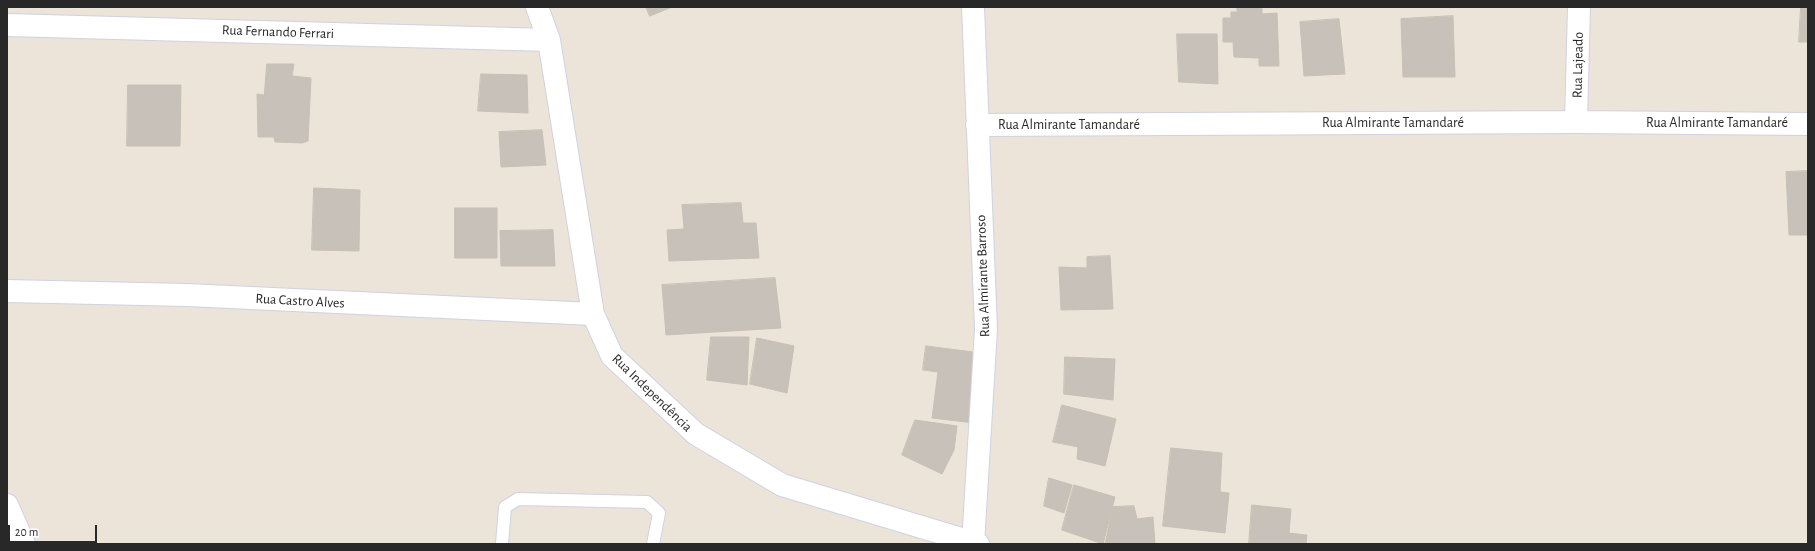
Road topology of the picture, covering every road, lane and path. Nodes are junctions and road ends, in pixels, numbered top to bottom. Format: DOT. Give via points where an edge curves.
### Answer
graph roads {
  1 [pos="537,7"];
  2 [pos="973,7"];
  3 [pos="1580,7"];
  4 [pos="7,25"];
  5 [pos="549,40"];
  6 [pos="1576,122"];
  7 [pos="1808,124"];
  8 [pos="977,125"];
  9 [pos="7,291"];
  10 [pos="593,314"];
  11 [pos="7,505"];
  12 [pos="24,544"];
  13 [pos="502,544"];
  14 [pos="652,544"];
  15 [pos="975,544"];
  1 -- 5 [label="street, Rua Independência"];
  2 -- 8 [label="street, Rua Almirante Barroso"];
  3 -- 6 [label="street, Rua Lajeado"];
  4 -- 5 [label="street, Rua Fernando Ferrari"];
  5 -- 10 [label="street, Rua Independência"];
  6 -- 7 [label="street, Rua Almirante Tamandaré"];
  6 -- 8 [label="street, Rua Almirante Tamandaré"];
  8 -- 15 [label="street, Rua Almirante Barroso" via="986,329"];
  9 -- 10 [label="street, Rua Castro Alves" via="195,296"];
  10 -- 15 [label="street, Rua Independência" via="612,356 696,434 782,485"];
  11 -- 12 [label="street"];
  13 -- 14 [label="lane" via="505,507 518,499 647,502 659,514"];
}
